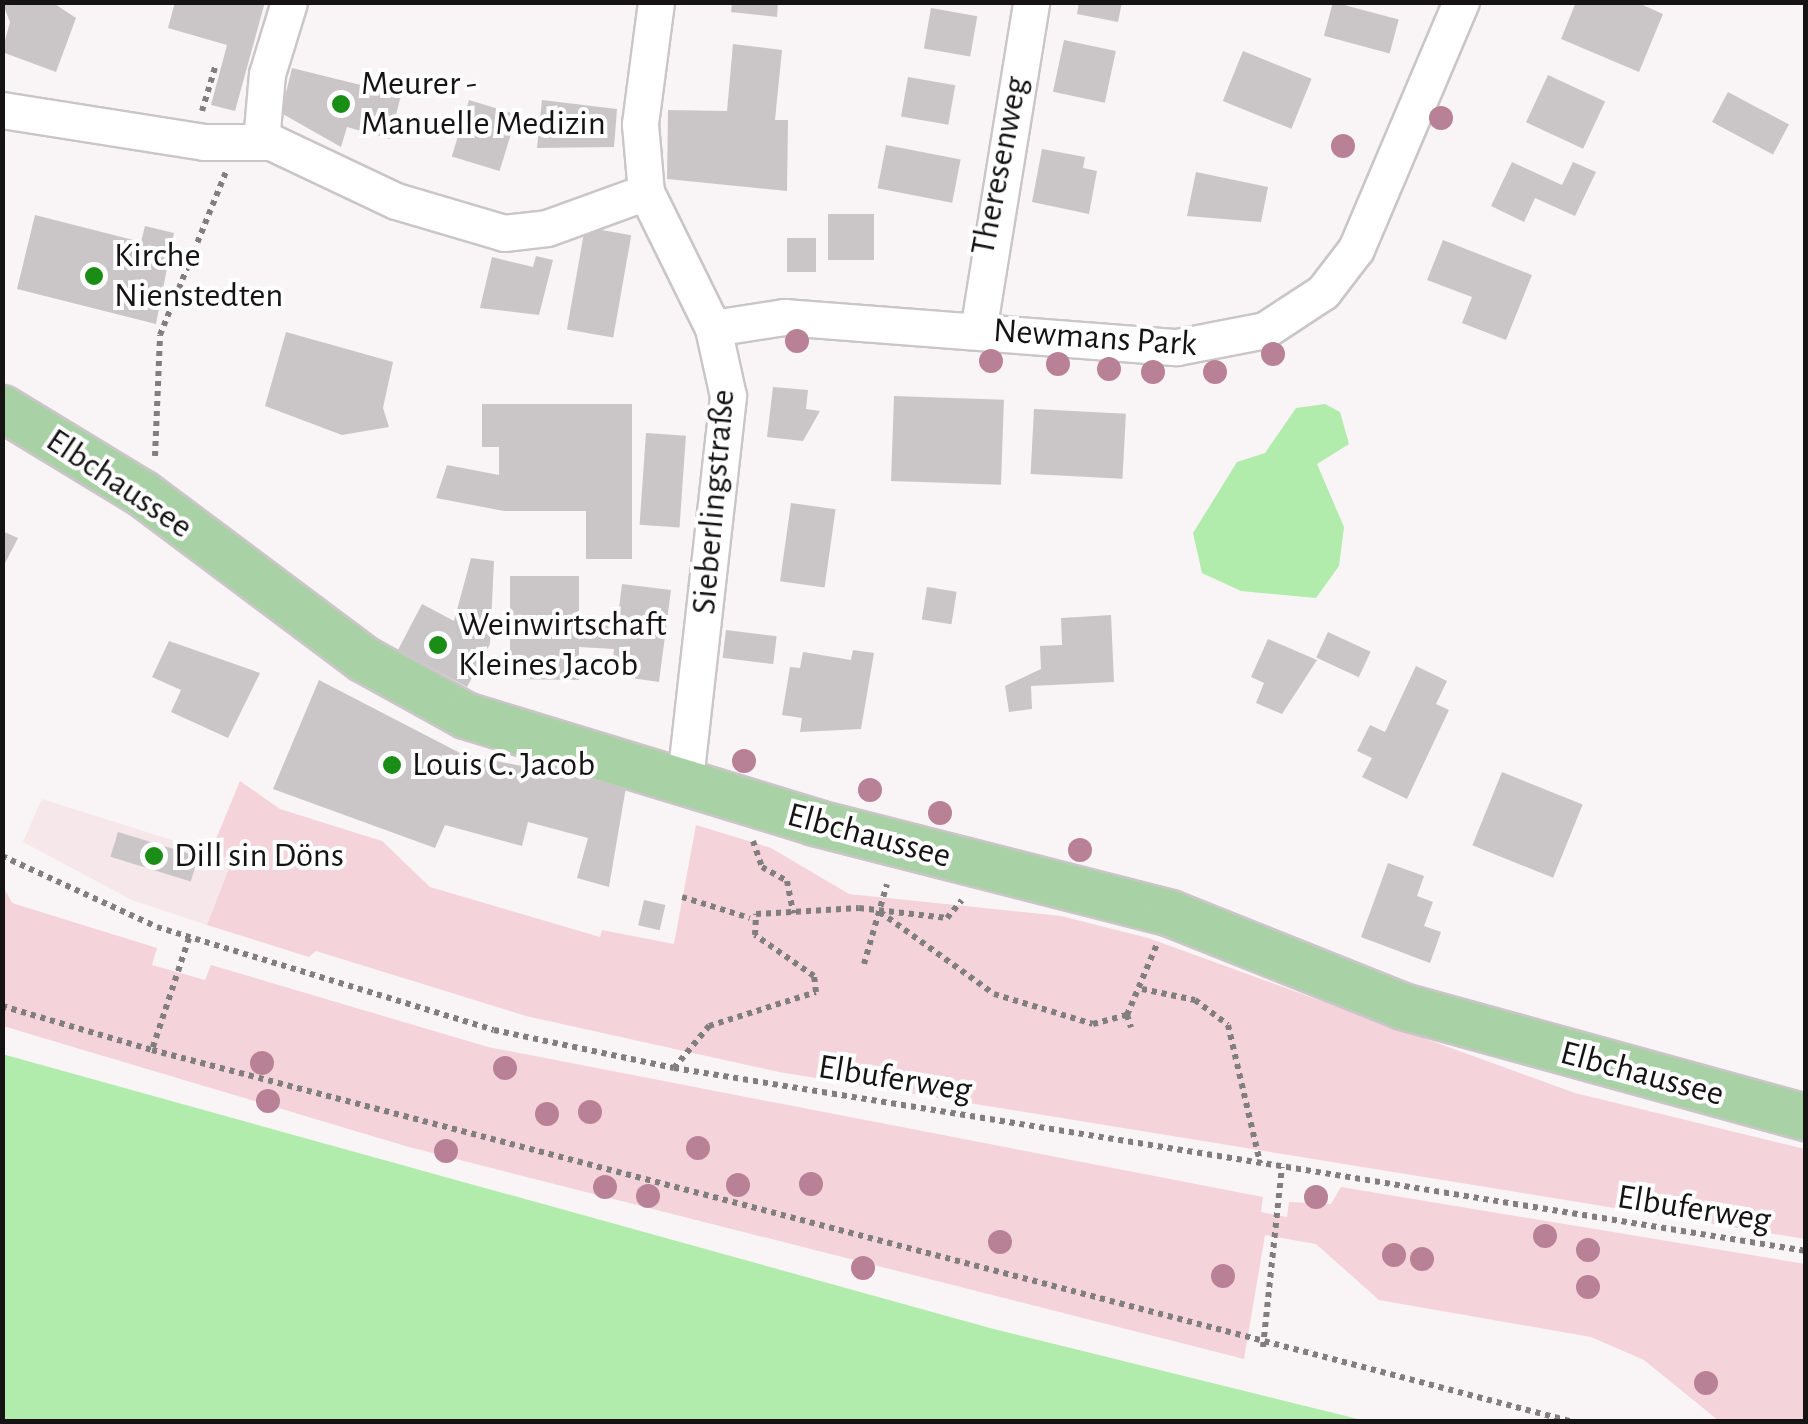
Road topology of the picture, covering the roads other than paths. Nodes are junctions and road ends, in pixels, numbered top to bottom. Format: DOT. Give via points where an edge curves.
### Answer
graph roads {
  1 [pos="289,2"];
  2 [pos="656,2"];
  3 [pos="1031,2"];
  4 [pos="1461,2"];
  5 [pos="2,110"];
  6 [pos="229,138"];
  7 [pos="646,192"];
  8 [pos="713,328"];
  9 [pos="978,330"];
  10 [pos="2,408"];
  11 [pos="685,779"];
  12 [pos="1806,1117"];
  1 -- 6 [label="street" via="267,74"];
  2 -- 7 [label="street, Sieberlingstraße" via="640,124"];
  3 -- 9 [label="street, Theresenweg"];
  4 -- 9 [label="street, Newmans Park" via="1356,249 1288,318 1241,340 1194,347"];
  5 -- 6 [label="street"];
  6 -- 7 [label="street" via="396,201 504,233 547,228"];
  7 -- 8 [label="street, Sieberlingstraße"];
  8 -- 9 [label="street, Newmans Park" via="784,317"];
  8 -- 11 [label="street, Sieberlingstraße" via="726,427"];
  10 -- 11 [label="main road, Elbchaussee" via="142,493 321,630 436,702"];
  11 -- 12 [label="main road, Elbchaussee" via="1170,913 1402,1006"];
}
